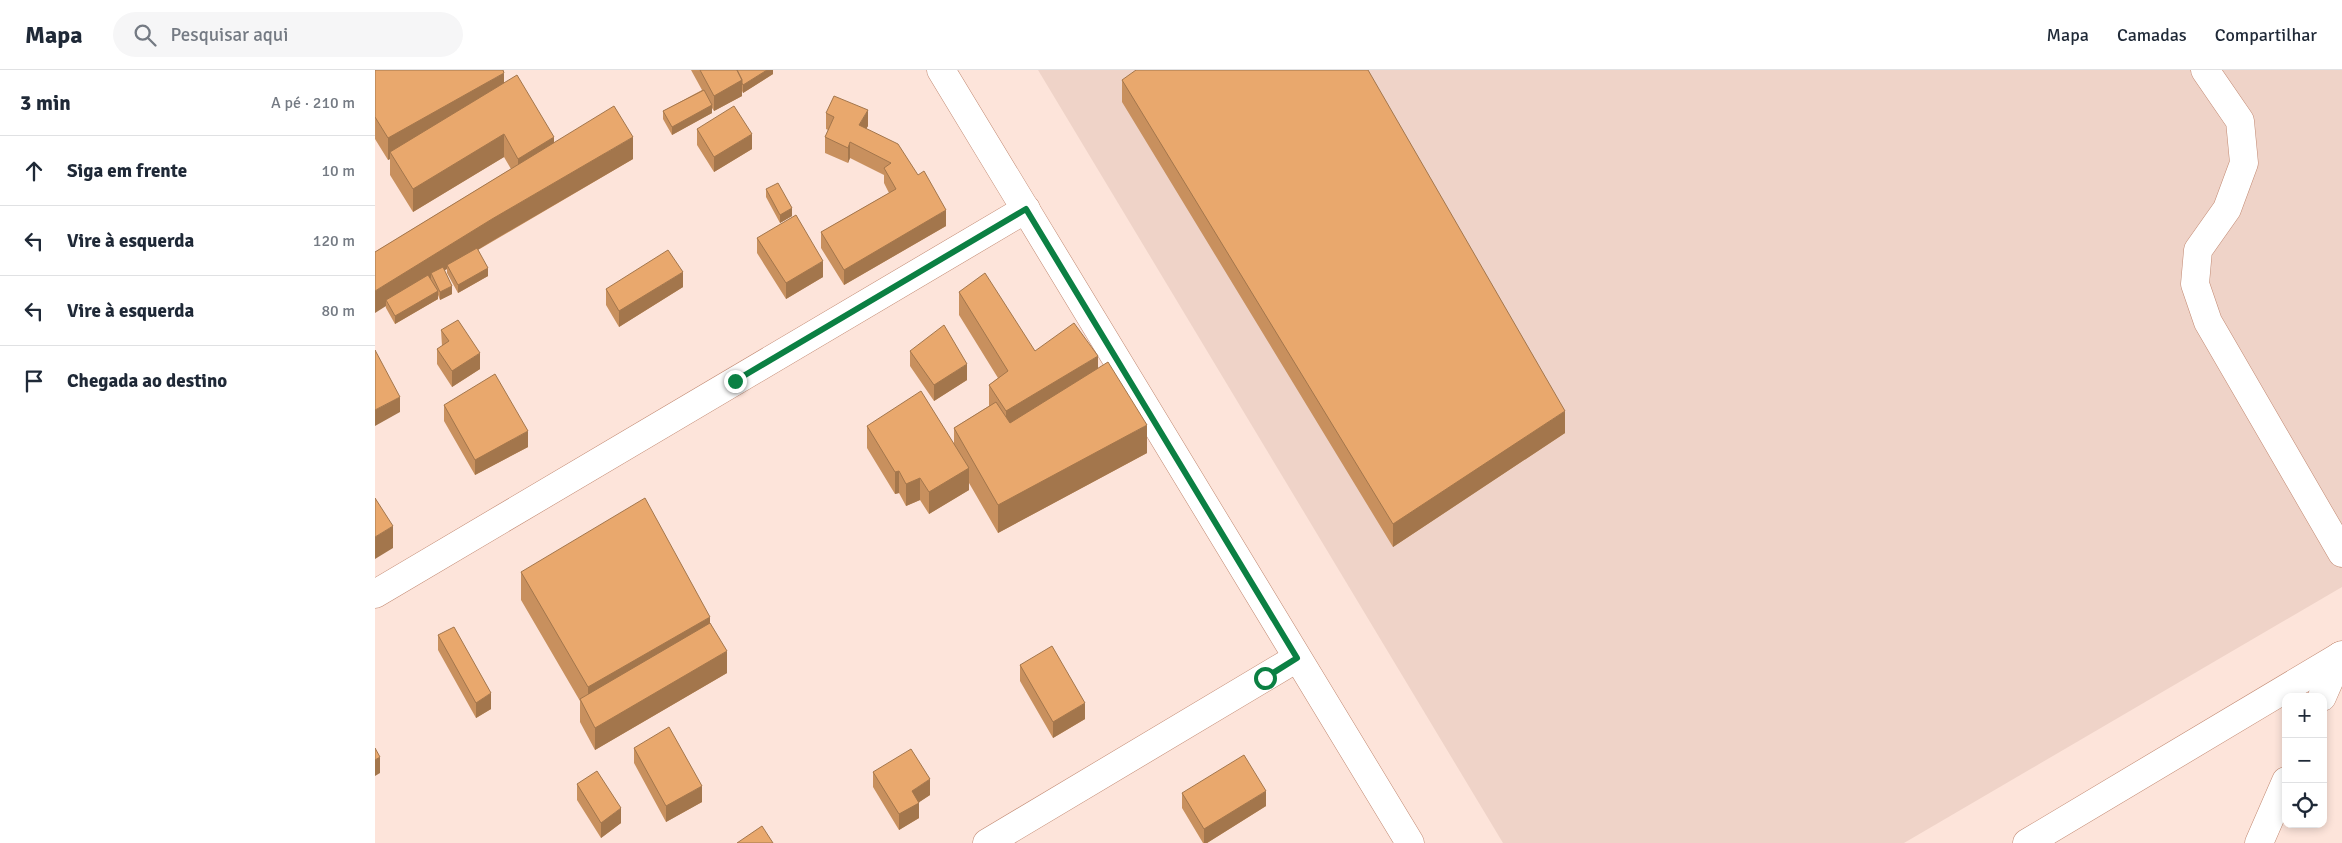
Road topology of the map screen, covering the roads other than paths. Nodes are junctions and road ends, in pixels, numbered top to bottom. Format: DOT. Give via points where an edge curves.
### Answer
graph roads {
  1 [pos="941,70"];
  2 [pos="2205,70"];
  3 [pos="1026,209"];
  4 [pos="2342,553"];
  5 [pos="375,594"];
  6 [pos="2341,655"];
  7 [pos="1297,658"];
  8 [pos="2324,693"];
  9 [pos="2285,783"];
  10 [pos="987,843"];
  11 [pos="1410,843"];
  12 [pos="2027,843"];
  13 [pos="2259,843"];
  1 -- 3 [label="street"];
  2 -- 4 [label="street" via="2240,122 2244,162 2227,209 2197,250 2195,284 2208,322"];
  3 -- 5 [label="street"];
  3 -- 7 [label="street"];
  6 -- 8 [label="street"];
  6 -- 12 [label="street"];
  7 -- 10 [label="street"];
  7 -- 11 [label="street"];
  9 -- 13 [label="street"];
}
